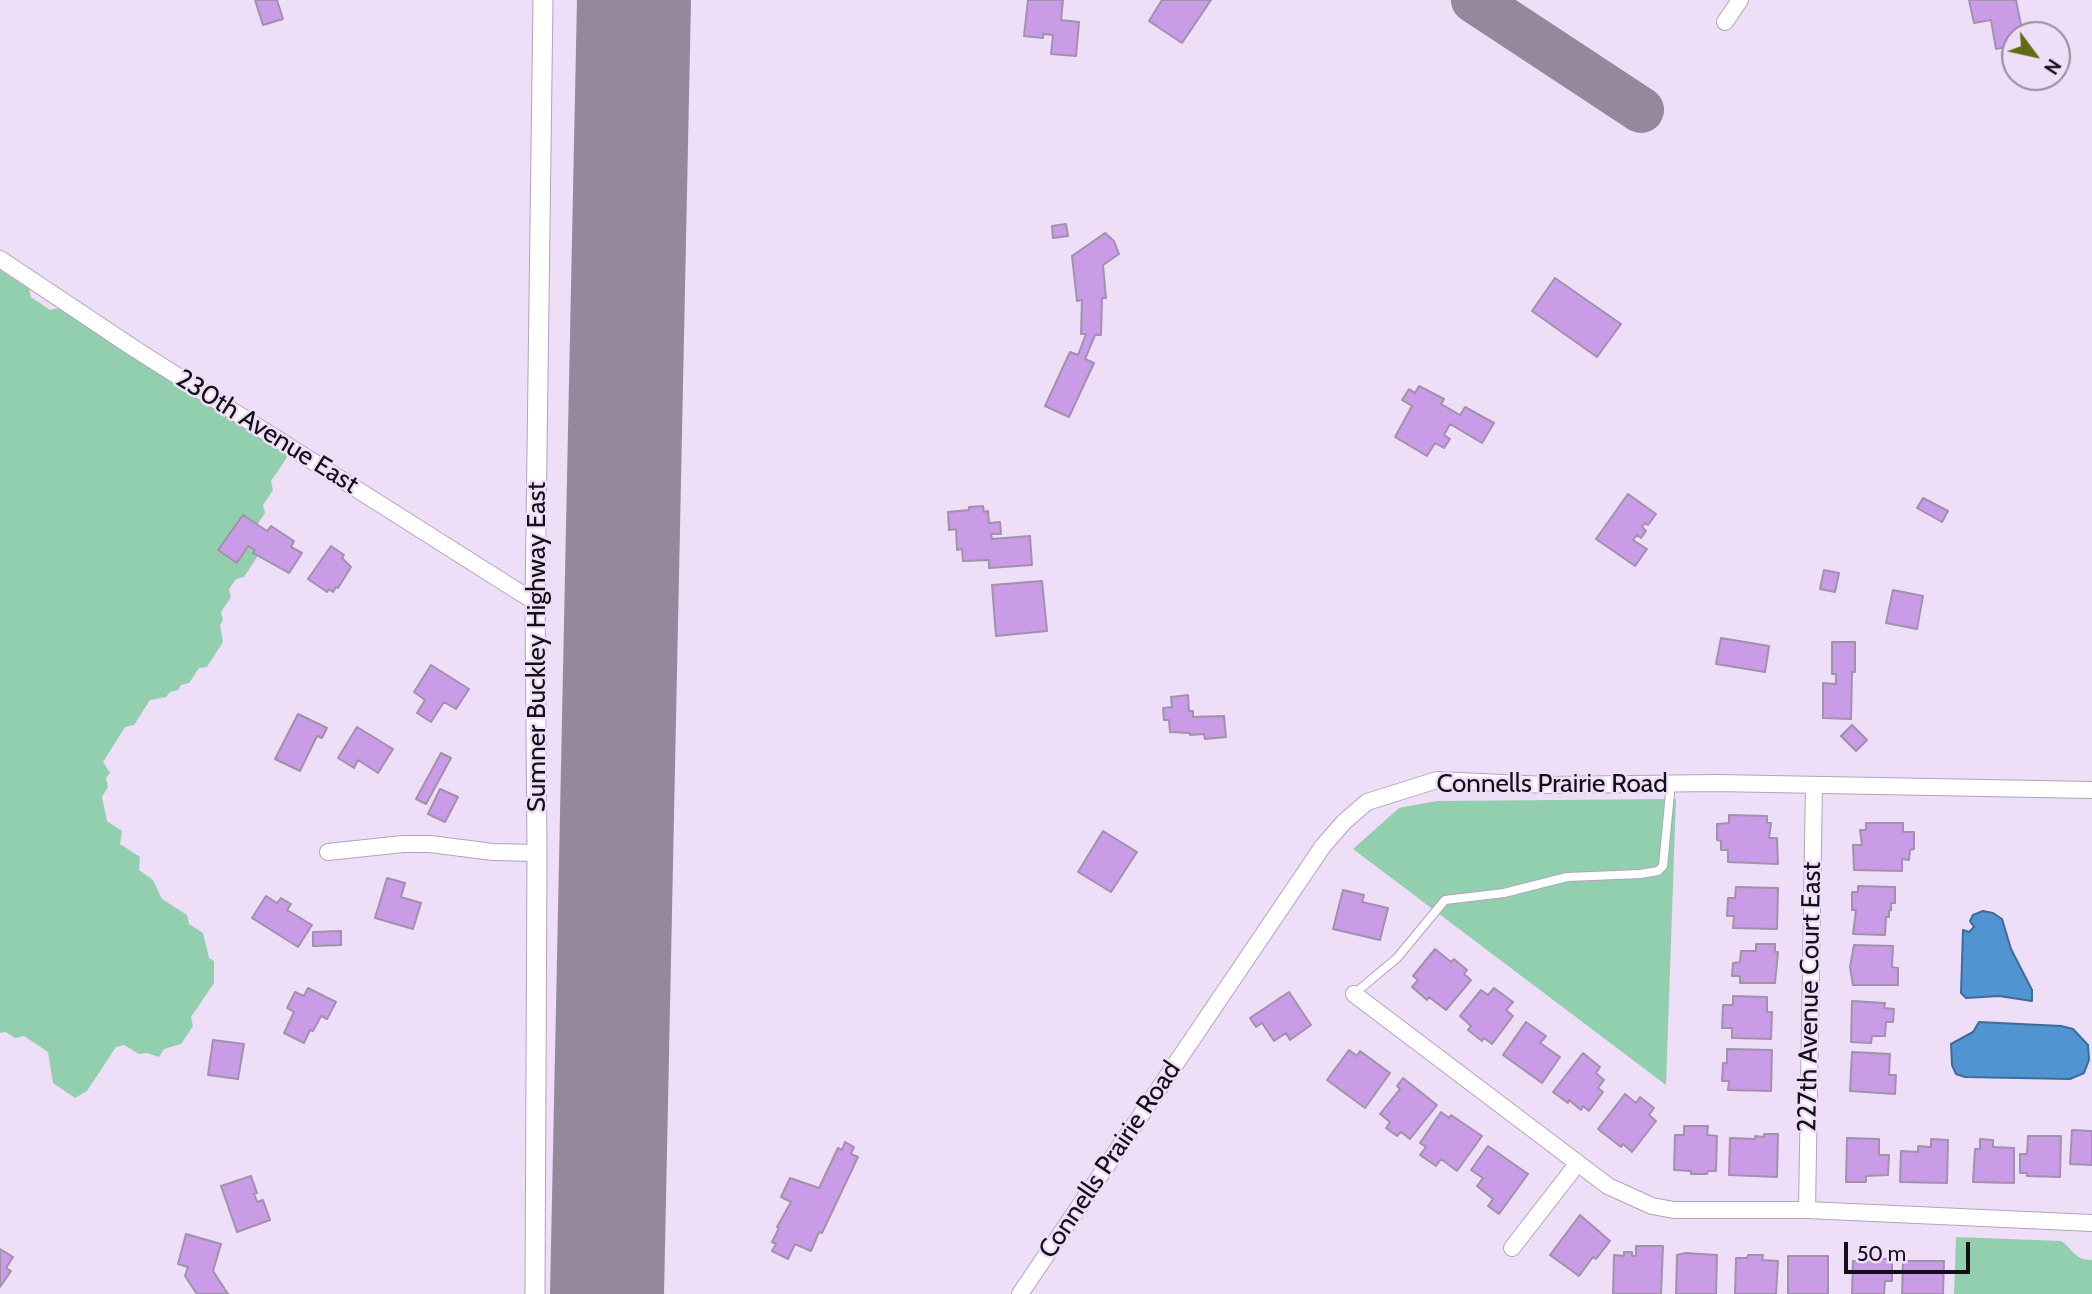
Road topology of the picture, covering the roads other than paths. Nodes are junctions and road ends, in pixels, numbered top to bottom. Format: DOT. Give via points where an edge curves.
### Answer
graph roads {
  1 [pos="543,0"];
  2 [pos="1740,0"];
  3 [pos="1726,22"];
  4 [pos="0,259"];
  5 [pos="535,603"];
  6 [pos="1671,783"];
  7 [pos="1814,785"];
  8 [pos="2092,790"];
  9 [pos="328,852"];
  10 [pos="537,853"];
  11 [pos="1354,994"];
  12 [pos="1578,1163"];
  13 [pos="1807,1210"];
  14 [pos="2092,1223"];
  15 [pos="1512,1248"];
  16 [pos="535,1294"];
  17 [pos="1020,1294"];
  1 -- 5 [label="street, Sumner Buckley Highway East"];
  2 -- 3 [label="street"];
  4 -- 5 [label="street, 230th Avenue East"];
  5 -- 10 [label="street, Sumner Buckley Highway East"];
  6 -- 7 [label="street, Connells Prairie Road"];
  6 -- 11 [label="lane" via="1663,866 1658,871 1567,877 1504,893 1445,900 1397,958"];
  6 -- 17 [label="street, Connells Prairie Road" via="1547,785 1437,780 1359,807 1323,846"];
  7 -- 8 [label="street, Connells Prairie Road"];
  7 -- 13 [label="street, 227th Avenue Court East"];
  9 -- 10 [label="street" via="430,844"];
  10 -- 16 [label="street, Sumner Buckley Highway East"];
  11 -- 12 [label="street"];
  12 -- 13 [label="street" via="1608,1186 1652,1206"];
  12 -- 15 [label="street"];
  13 -- 14 [label="street"];
}
